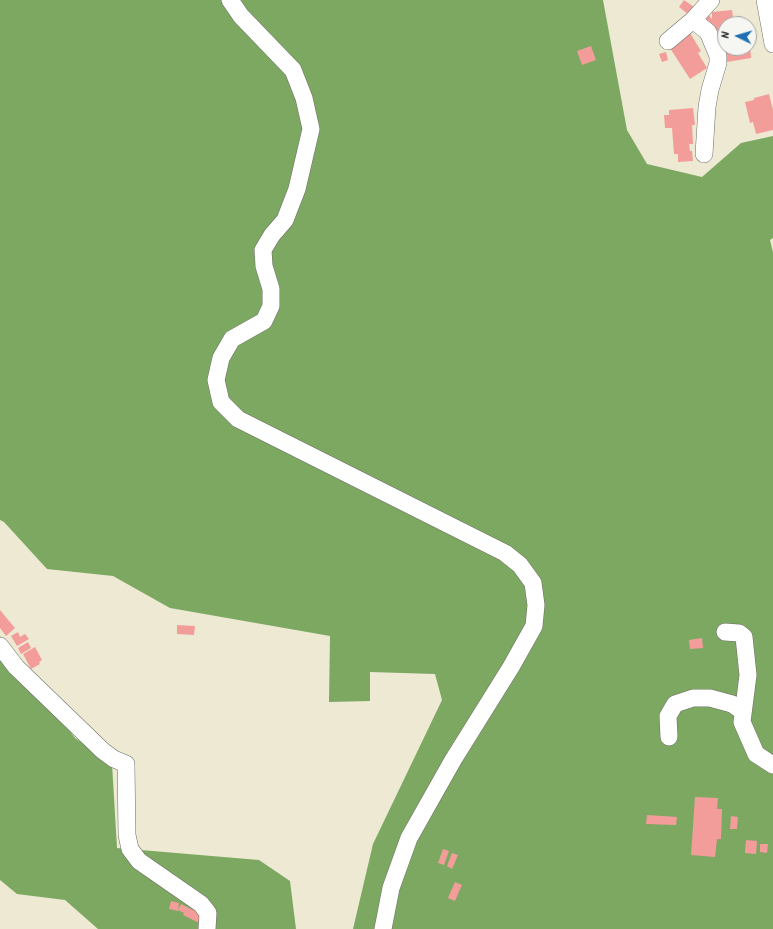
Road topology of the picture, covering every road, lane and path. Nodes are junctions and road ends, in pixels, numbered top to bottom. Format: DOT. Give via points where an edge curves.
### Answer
graph roads {
  1 [pos="230,0"];
  2 [pos="711,0"];
  3 [pos="765,0"];
  4 [pos="693,20"];
  5 [pos="668,41"];
  6 [pos="773,44"];
  7 [pos="704,154"];
  8 [pos="725,632"];
  9 [pos="0,646"];
  10 [pos="743,712"];
  11 [pos="669,737"];
  12 [pos="773,765"];
  13 [pos="207,929"];
  14 [pos="382,929"];
  1 -- 14 [label="street" via="241,16 293,70 304,98 311,128 297,190 285,220 263,250 264,266 271,289 271,306 264,321 232,339 220,358 216,380 221,402 238,419 505,554 520,565 533,583 536,605 534,626 452,760 410,838 391,888"];
  2 -- 4 [label="street"];
  3 -- 6 [label="street"];
  4 -- 5 [label="street"];
  4 -- 7 [label="street" via="708,32 718,56 707,107"];
  8 -- 10 [label="street" via="739,633 744,638 748,675"];
  9 -- 13 [label="street" via="16,667 103,752 126,764 127,835 130,849 139,861 201,904 208,913"];
  10 -- 11 [label="street" via="732,704 710,698 693,698 675,704 668,716"];
  10 -- 12 [label="street" via="742,722 756,754"];
}
